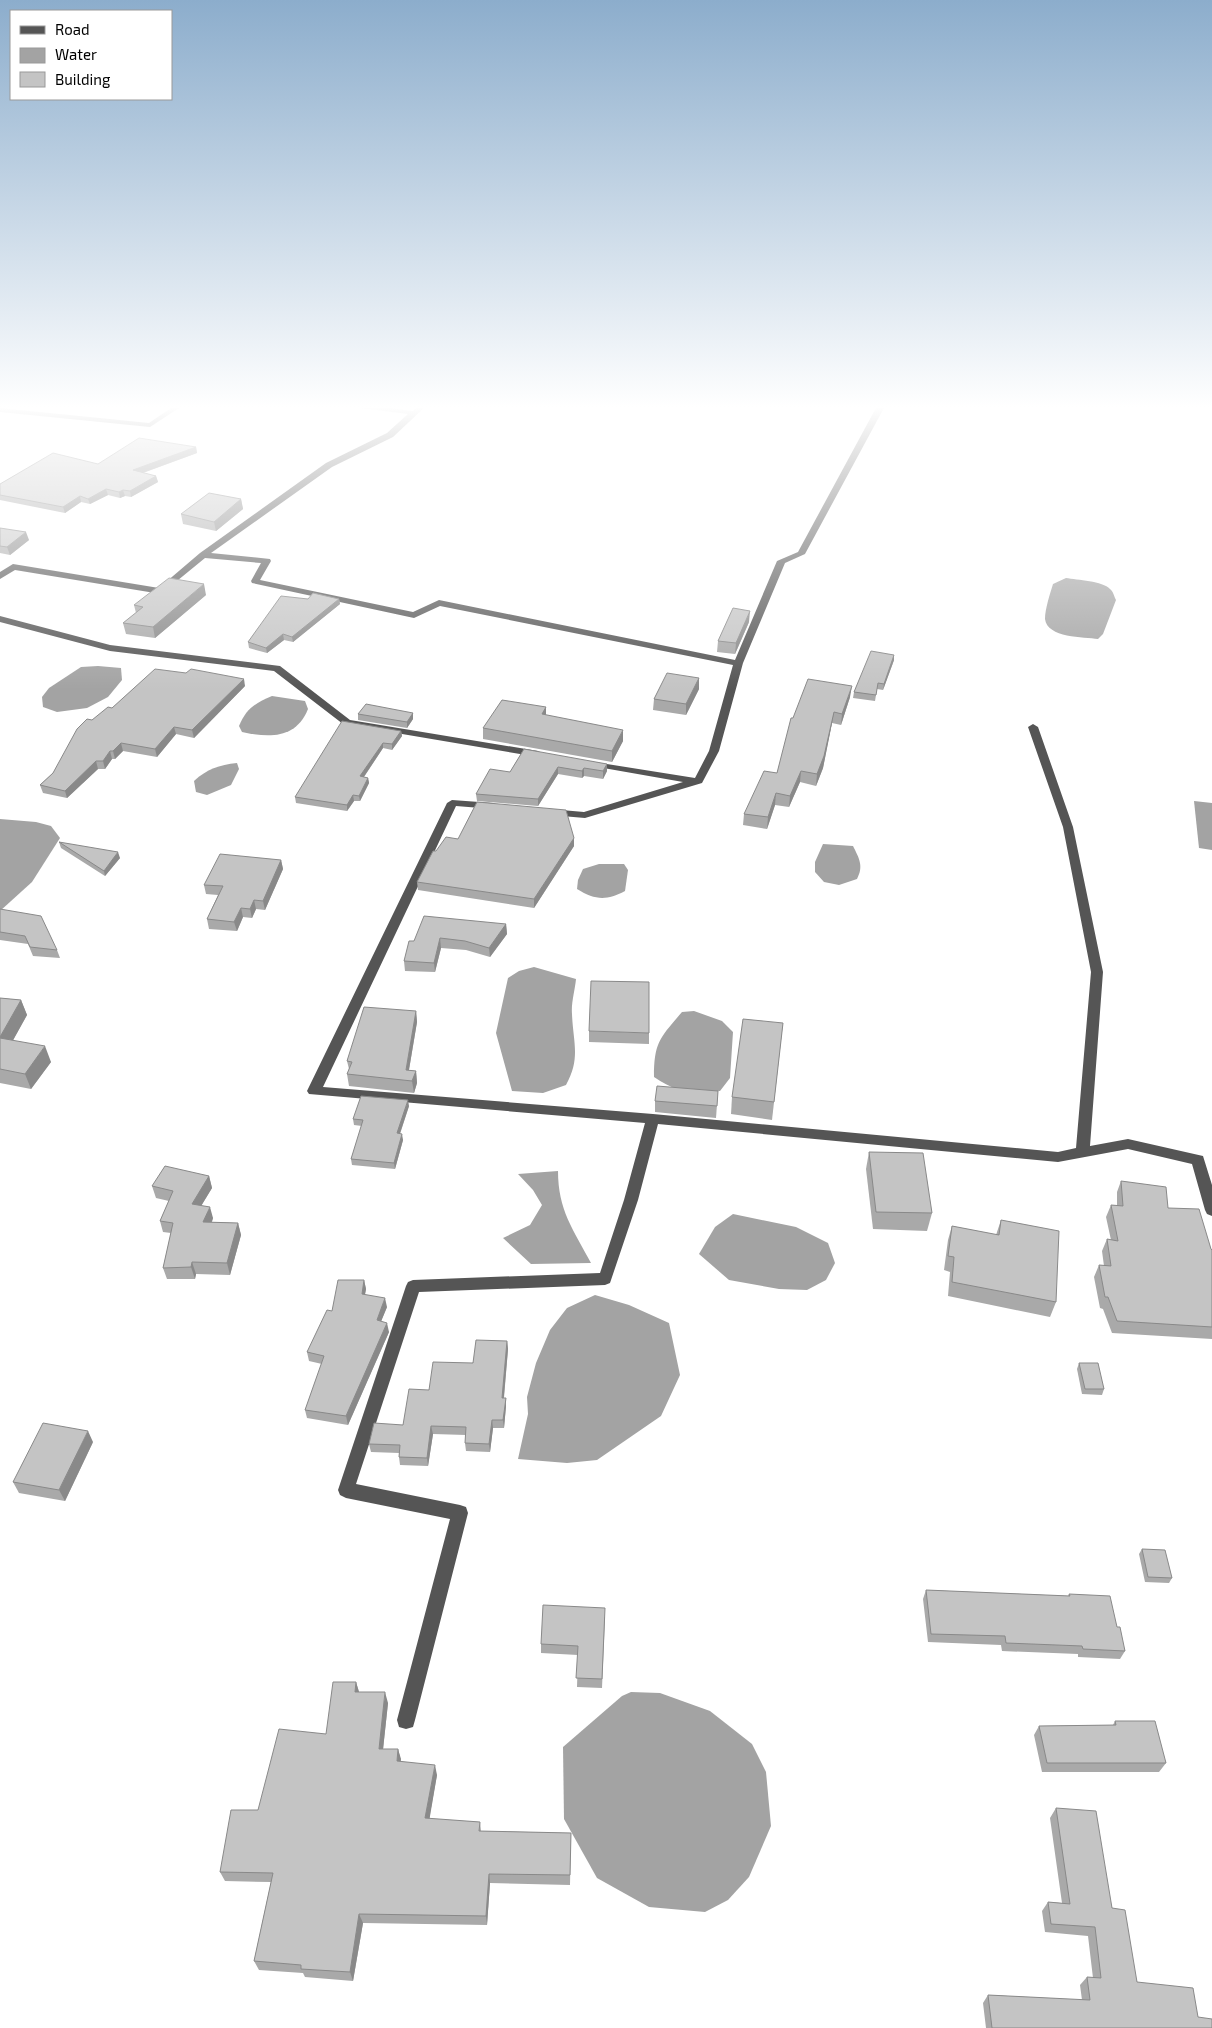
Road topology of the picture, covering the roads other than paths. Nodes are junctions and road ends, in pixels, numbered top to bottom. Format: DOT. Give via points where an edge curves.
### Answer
graph roads {
  1 [pos="279,501"];
  2 [pos="830,501"];
  3 [pos="203,555"];
  4 [pos="0,576"];
  5 [pos="0,619"];
  6 [pos="738,663"];
  7 [pos="1033,727"];
  8 [pos="551,756"];
  9 [pos="581,762"];
  10 [pos="698,782"];
  11 [pos="509,808"];
  12 [pos="537,810"];
  13 [pos="653,1119"];
  14 [pos="1083,1152"];
  15 [pos="1212,1210"];
  16 [pos="406,1720"];
  1 -- 3 [label="street"];
  2 -- 6 [label="street" via="801,554 780,561"];
  3 -- 4 [label="street" via="161,591 13,567"];
  3 -- 6 [label="street" via="268,561 255,581 414,615 439,603"];
  5 -- 8 [label="street" via="110,648 277,668 346,722"];
  6 -- 10 [label="street" via="714,751"];
  7 -- 14 [label="street" via="1068,827 1097,972"];
  9 -- 10 [label="street"];
  10 -- 12 [label="street" via="585,815"];
  11 -- 13 [label="street" via="452,803 314,1090"];
  13 -- 14 [label="street" via="1058,1157"];
  13 -- 16 [label="street" via="605,1278 413,1286 346,1490 460,1512"];
  14 -- 15 [label="street" via="1128,1144 1198,1160"];
}
